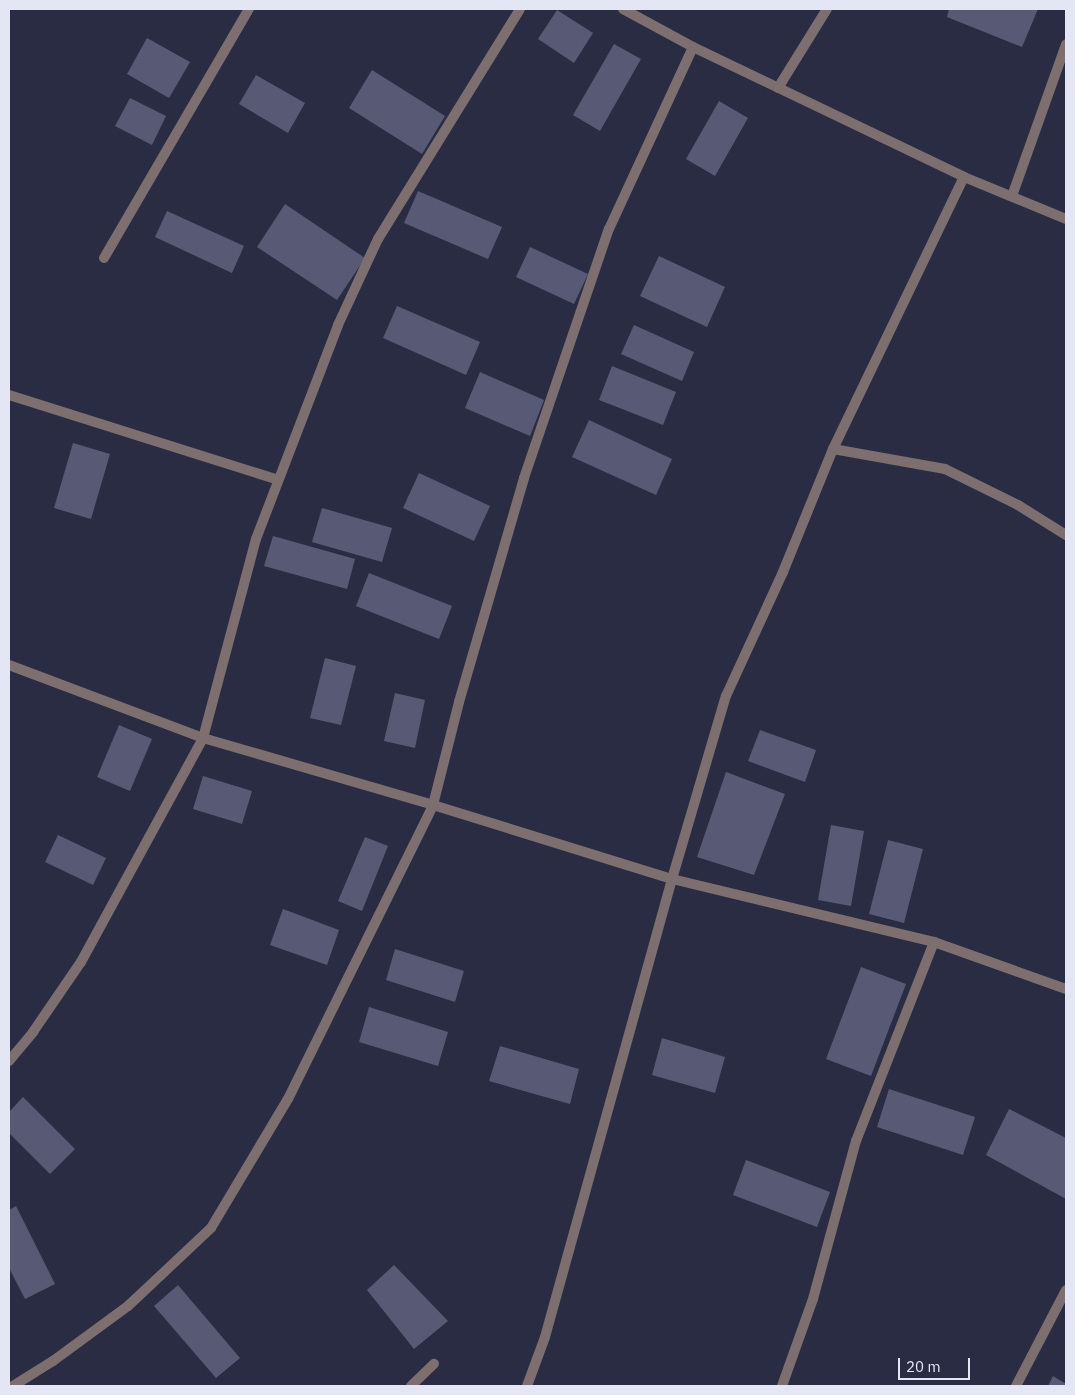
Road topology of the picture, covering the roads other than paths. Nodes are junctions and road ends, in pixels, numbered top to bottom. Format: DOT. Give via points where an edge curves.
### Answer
graph roads {
  1 [pos="249,9"];
  2 [pos="520,9"];
  3 [pos="827,9"];
  4 [pos="626,10"];
  5 [pos="1066,44"];
  6 [pos="693,48"];
  7 [pos="778,88"];
  8 [pos="964,177"];
  9 [pos="1012,196"];
  10 [pos="1066,219"];
  11 [pos="104,258"];
  12 [pos="9,395"];
  13 [pos="833,448"];
  14 [pos="278,480"];
  15 [pos="1066,535"];
  16 [pos="9,665"];
  17 [pos="204,738"];
  18 [pos="433,804"];
  19 [pos="672,879"];
  20 [pos="934,942"];
  21 [pos="1066,989"];
  22 [pos="9,1062"];
  23 [pos="1066,1290"];
  24 [pos="434,1364"];
  25 [pos="13,1386"];
  26 [pos="410,1386"];
  27 [pos="527,1386"];
  28 [pos="782,1386"];
  29 [pos="1016,1386"];
  1 -- 11 [label="street"];
  2 -- 14 [label="street" via="378,239 338,324"];
  3 -- 7 [label="street"];
  4 -- 6 [label="street"];
  5 -- 9 [label="street"];
  6 -- 7 [label="street"];
  6 -- 18 [label="street" via="609,229 524,478"];
  7 -- 8 [label="street"];
  8 -- 9 [label="street"];
  8 -- 13 [label="street"];
  9 -- 10 [label="street"];
  12 -- 14 [label="street"];
  13 -- 15 [label="street" via="945,468 1018,505"];
  13 -- 19 [label="street" via="783,572 726,696"];
  14 -- 17 [label="street" via="256,539"];
  16 -- 17 [label="street"];
  17 -- 18 [label="street"];
  17 -- 22 [label="street" via="81,962"];
  18 -- 19 [label="street"];
  18 -- 25 [label="street" via="288,1099 211,1228 128,1306"];
  19 -- 20 [label="street"];
  19 -- 27 [label="street" via="545,1337"];
  20 -- 21 [label="street"];
  20 -- 28 [label="street" via="856,1141 813,1299"];
  23 -- 29 [label="street"];
  24 -- 26 [label="street"];
}
